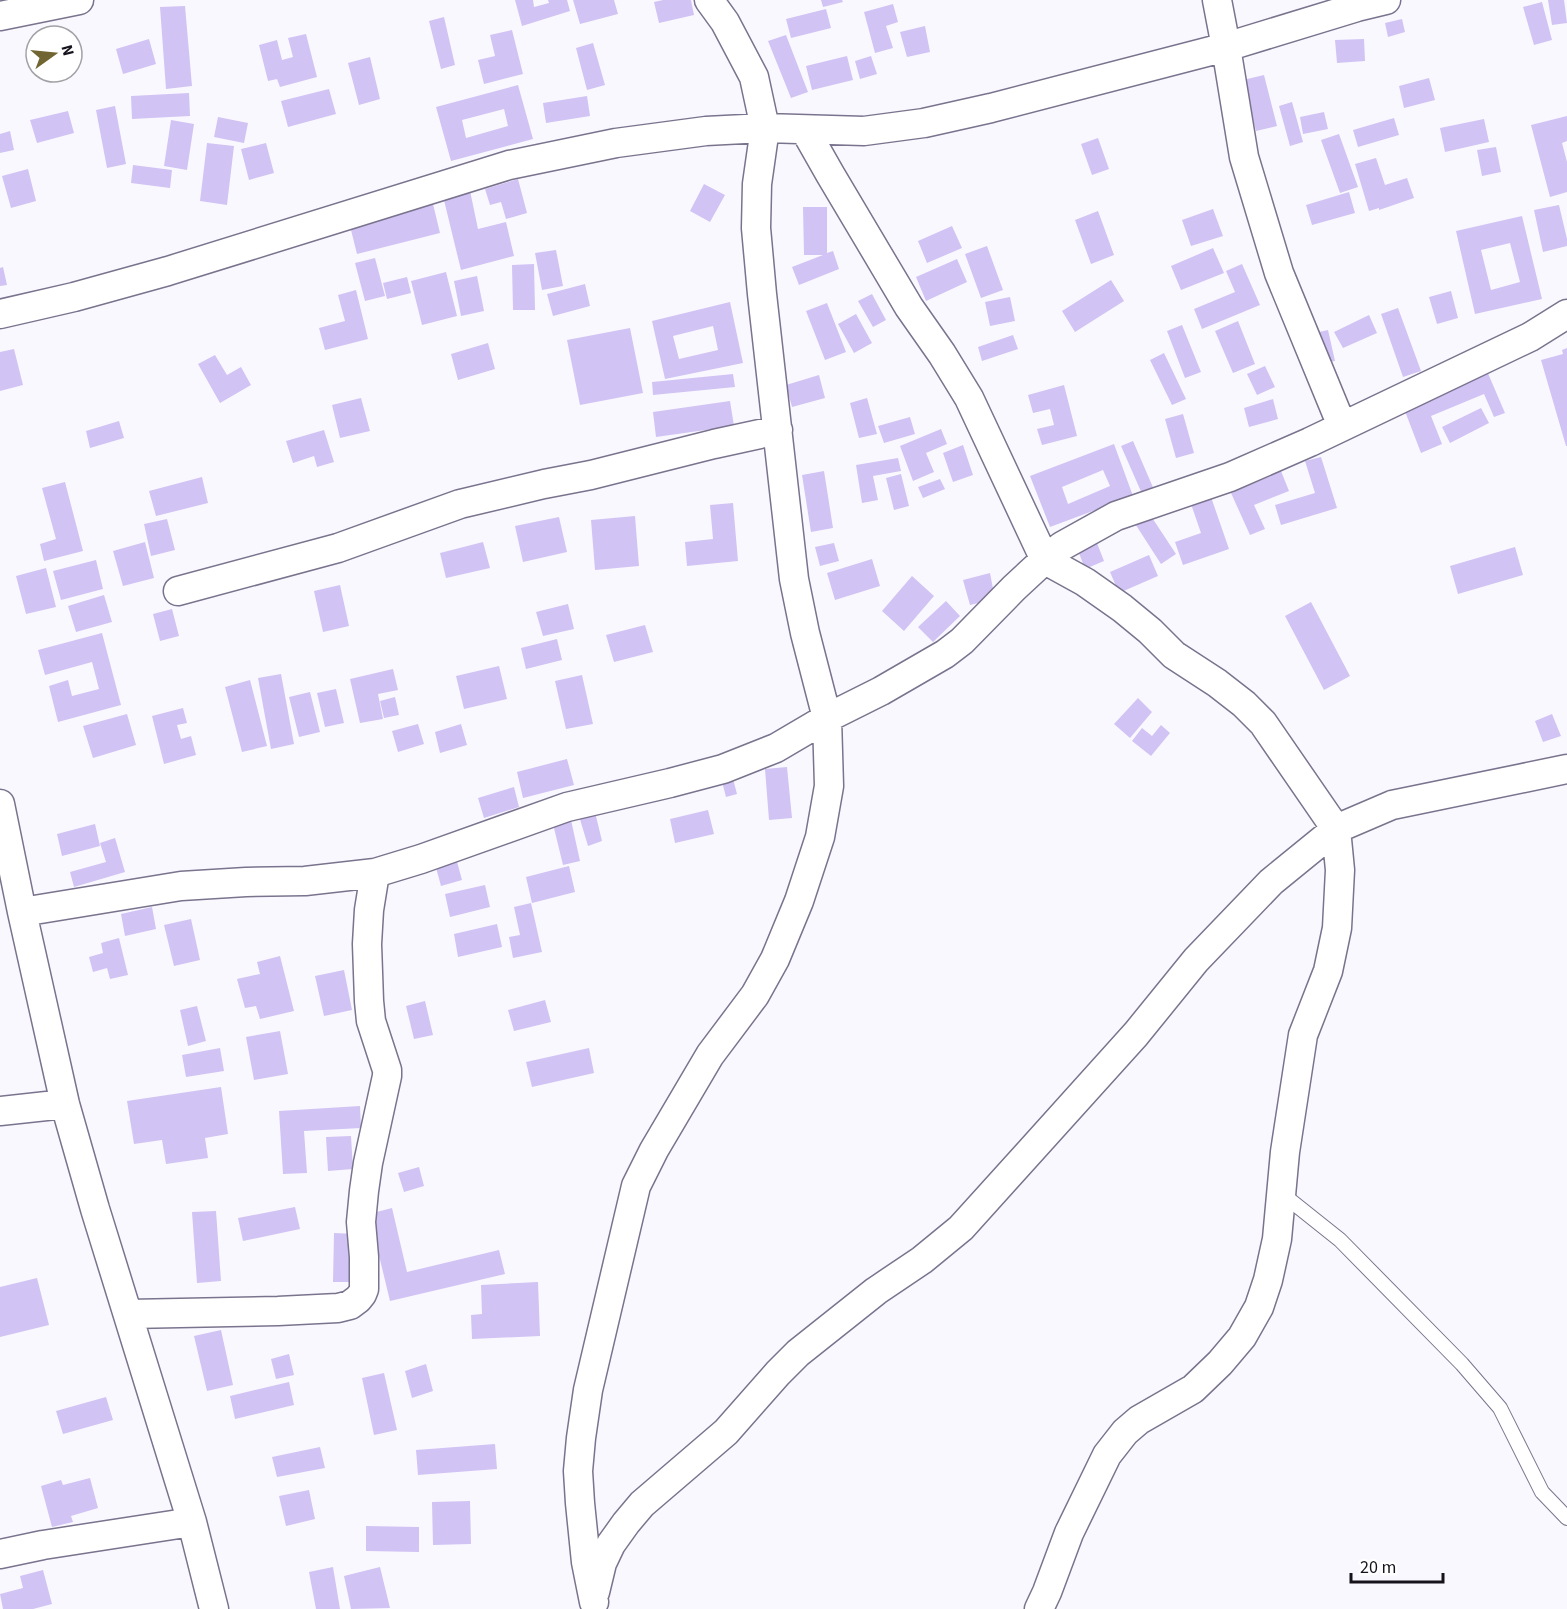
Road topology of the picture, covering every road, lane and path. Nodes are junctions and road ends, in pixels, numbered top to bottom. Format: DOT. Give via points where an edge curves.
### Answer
graph roads {
  1 [pos="79,0"];
  2 [pos="709,0"];
  3 [pos="1217,0"];
  4 [pos="1386,0"];
  5 [pos="0,16"];
  6 [pos="1226,47"];
  7 [pos="765,128"];
  8 [pos="805,130"];
  9 [pos="0,314"];
  10 [pos="1567,314"];
  11 [pos="1342,426"];
  12 [pos="778,430"];
  13 [pos="1045,560"];
  14 [pos="178,591"];
  15 [pos="827,718"];
  16 [pos="1567,769"];
  17 [pos="0,804"];
  18 [pos="1336,829"];
  19 [pos="375,873"];
  20 [pos="22,912"];
  21 [pos="65,1104"];
  22 [pos="0,1111"];
  23 [pos="1281,1193"];
  24 [pos="129,1314"];
  25 [pos="1567,1518"];
  26 [pos="192,1522"];
  27 [pos="0,1554"];
  28 [pos="593,1606"];
  29 [pos="214,1609"];
  30 [pos="1039,1609"];
  1 -- 5 [label="street"];
  2 -- 7 [label="street" via="754,77"];
  3 -- 6 [label="street"];
  4 -- 6 [label="street"];
  6 -- 8 [label="street" via="924,123 864,131"];
  6 -- 11 [label="street" via="1244,157 1279,273"];
  7 -- 8 [label="street"];
  7 -- 9 [label="street" via="616,143 509,165 168,271"];
  7 -- 12 [label="street" via="756,228"];
  8 -- 13 [label="street" via="909,307 969,398"];
  10 -- 11 [label="street" via="1530,337"];
  11 -- 13 [label="street" via="1230,477 1116,516"];
  12 -- 14 [label="street" via="460,504 338,548"];
  12 -- 15 [label="street" via="794,579"];
  13 -- 15 [label="street" via="945,654"];
  13 -- 18 [label="street" via="1122,608 1174,655 1244,704 1263,723"];
  15 -- 19 [label="street" via="776,748 723,769 567,807"];
  15 -- 28 [label="street" via="829,786 820,837 800,901 755,995 710,1055 636,1186 588,1390 581,1438 580,1503"];
  16 -- 18 [label="street" via="1392,805"];
  17 -- 20 [label="street"];
  18 -- 23 [label="street" via="1340,870 1337,928 1328,971 1303,1035"];
  18 -- 28 [label="street" via="1271,882 1196,960 1136,1034 962,1228 798,1353 726,1432 642,1504 611,1544 602,1563"];
  19 -- 20 [label="street" via="305,881 181,886"];
  19 -- 24 [label="street" via="367,944 369,1001 387,1076 364,1191 362,1294 350,1305 338,1308"];
  20 -- 21 [label="street"];
  21 -- 22 [label="street"];
  21 -- 24 [label="street"];
  23 -- 25 [label="lane" via="1340,1240 1462,1364 1500,1408 1542,1492"];
  23 -- 30 [label="street" via="1276,1239 1260,1307 1220,1363 1193,1389 1139,1420 1107,1455"];
  24 -- 26 [label="street"];
  26 -- 27 [label="street"];
  26 -- 29 [label="street"];
}
